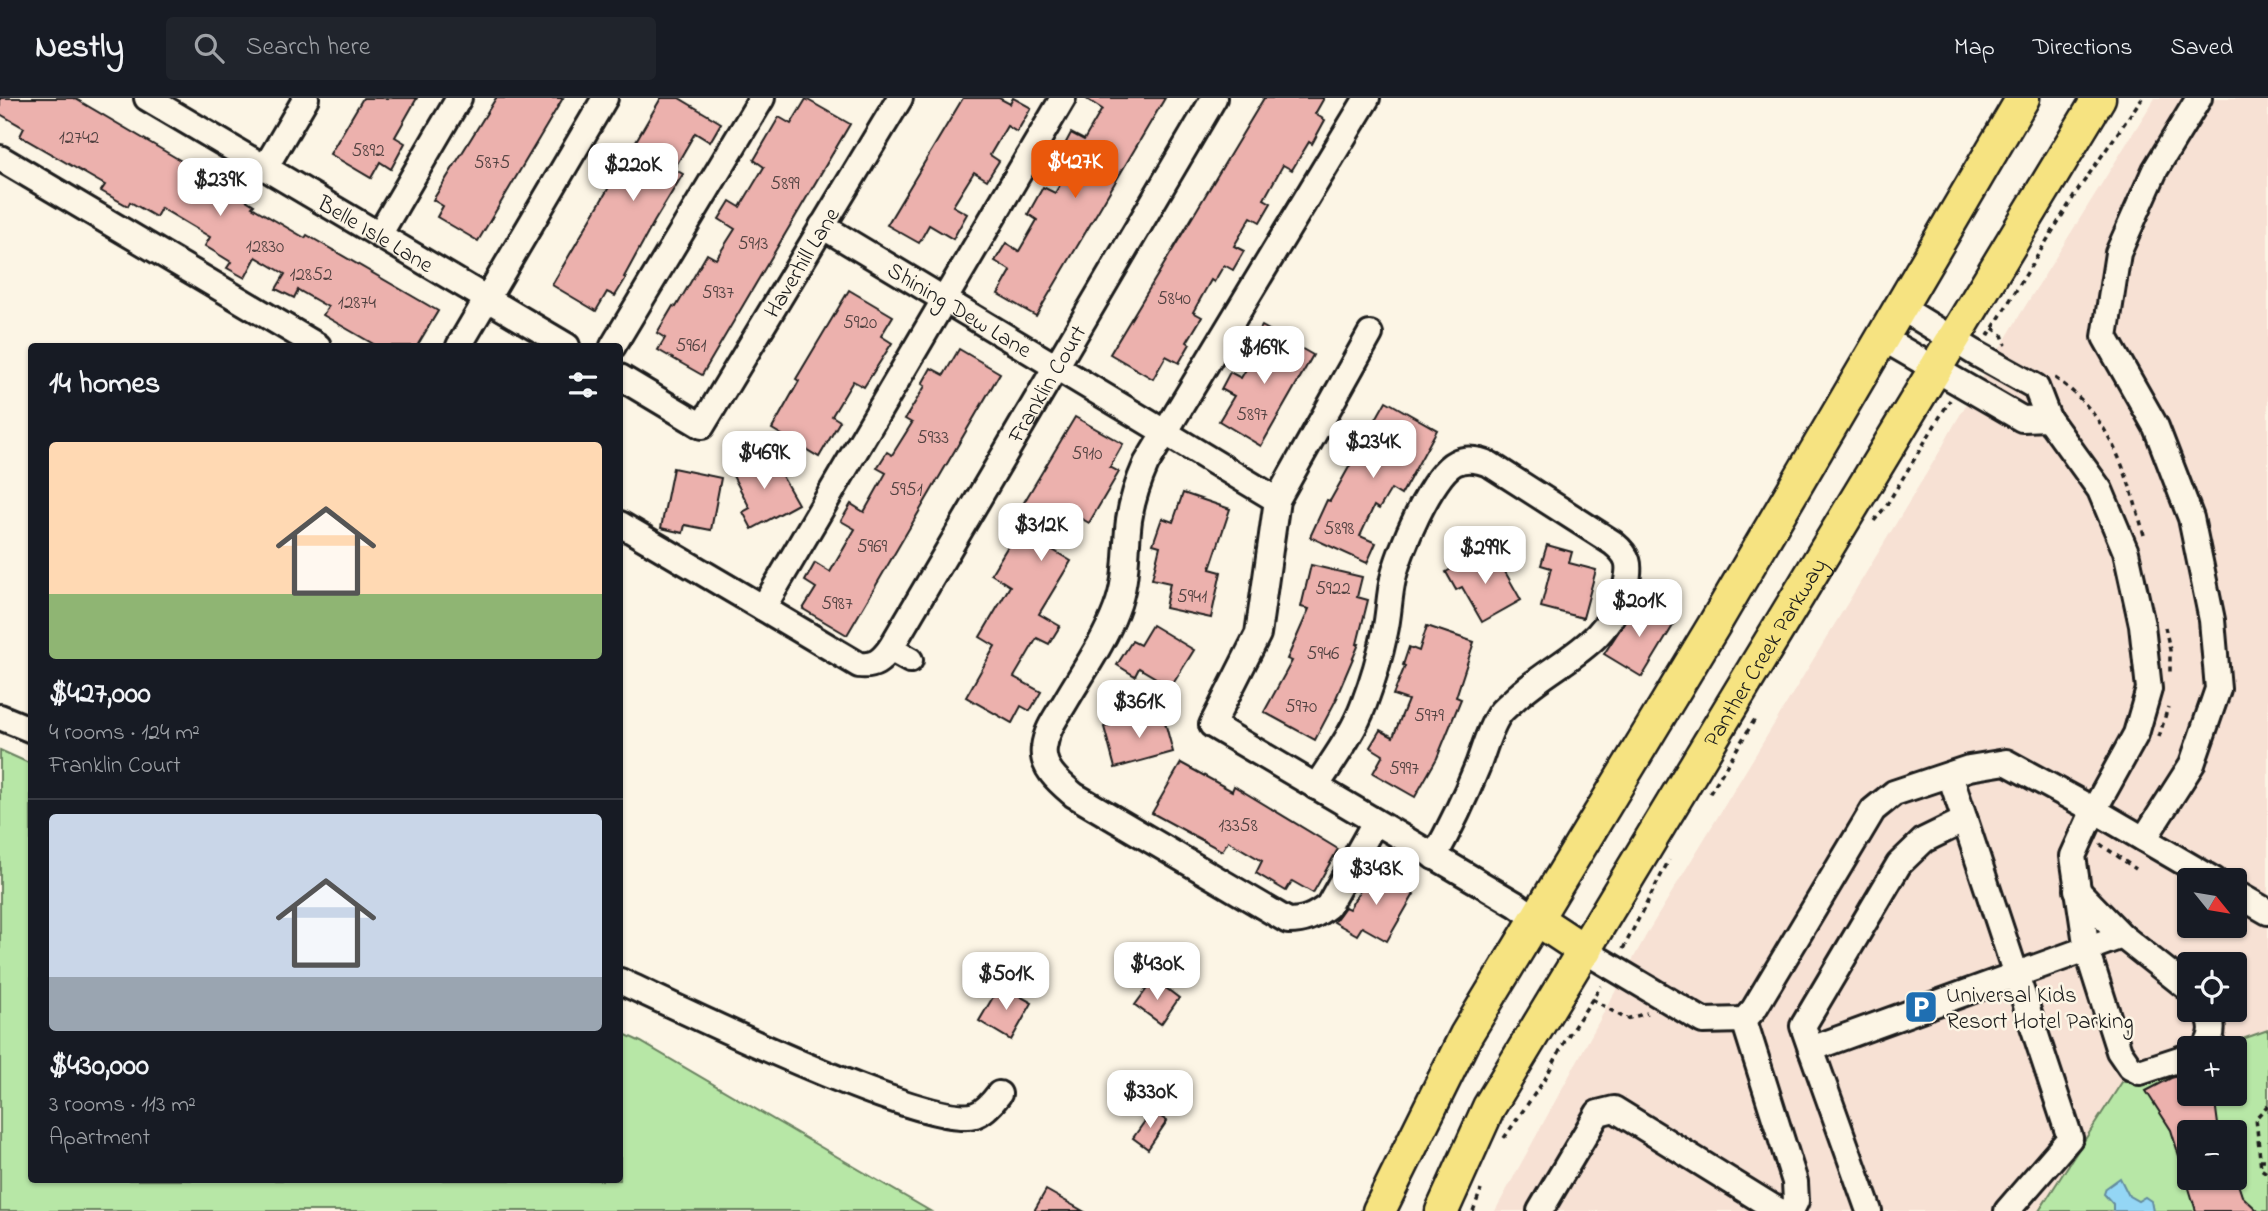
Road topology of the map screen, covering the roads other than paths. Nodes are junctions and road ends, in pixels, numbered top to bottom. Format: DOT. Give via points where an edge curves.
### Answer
graph roads {
  1 [pos="306,98"];
  2 [pos="459,98"];
  3 [pos="605,98"];
  4 [pos="762,98"];
  5 [pos="1063,98"];
  6 [pos="1213,98"];
  7 [pos="1367,98"];
  8 [pos="2022,98"];
  9 [pos="2099,98"];
  10 [pos="2199,98"];
  11 [pos="155,100"];
  12 [pos="893,100"];
  13 [pos="0,158"];
  14 [pos="265,168"];
  15 [pos="822,226"];
  16 [pos="379,235"];
  17 [pos="487,299"];
  18 [pos="944,299"];
  19 [pos="1900,307"];
  20 [pos="1370,334"];
  21 [pos="1882,338"];
  22 [pos="1953,338"];
  23 [pos="313,343"];
  24 [pos="461,343"];
  25 [pos="562,343"];
  26 [pos="615,343"];
  27 [pos="1056,367"];
  28 [pos="1937,368"];
  29 [pos="623,379"];
  30 [pos="2048,418"];
  31 [pos="1165,433"];
  32 [pos="1277,500"];
  33 [pos="623,526"];
  34 [pos="763,608"];
  35 [pos="0,717"];
  36 [pos="28,728"];
  37 [pos="1950,775"];
  38 [pos="1316,787"];
  39 [pos="2094,810"];
  40 [pos="1965,820"];
  41 [pos="1375,822"];
  42 [pos="2144,839"];
  43 [pos="1434,857"];
  44 [pos="2194,868"];
  45 [pos="2077,890"];
  46 [pos="2247,900"];
  47 [pos="2268,912"];
  48 [pos="1538,920"];
  49 [pos="2122,936"];
  50 [pos="2087,950"];
  51 [pos="1585,951"];
  52 [pos="2017,975"];
  53 [pos="2177,980"];
  54 [pos="623,982"];
  55 [pos="1744,1020"];
  56 [pos="1811,1049"];
  57 [pos="2177,1060"];
  58 [pos="999,1094"];
  59 [pos="1379,1211"];
  60 [pos="1442,1211"];
  61 [pos="1540,1211"];
  62 [pos="1779,1211"];
  63 [pos="1791,1211"];
  64 [pos="1869,1211"];
  65 [pos="2007,1211"];
  1 -- 14 [label="street"];
  2 -- 16 [label="street"];
  3 -- 17 [label="street"];
  4 -- 26 [label="street"];
  5 -- 18 [label="street"];
  6 -- 27 [label="street, Franklin Court"];
  7 -- 31 [label="street"];
  8 -- 19 [label="main road"];
  9 -- 22 [label="main road, Panther Creek Parkway"];
  10 -- 42 [label="street" via="2155,170 2119,253 2105,337 2156,427 2190,518 2212,621 2218,689 2192,764"];
  11 -- 14 [label="street, Belle Isle Lane"];
  12 -- 15 [label="street, Haverhill Lane"];
  13 -- 23 [label="street"];
  14 -- 16 [label="street, Belle Isle Lane"];
  15 -- 18 [label="street, Shining Dew Lane"];
  15 -- 29 [label="street, Haverhill Lane" via="702,426"];
  16 -- 17 [label="street, Belle Isle Lane"];
  17 -- 24 [label="street"];
  17 -- 25 [label="street, Belle Isle Lane"];
  18 -- 27 [label="street, Shining Dew Lane"];
  18 -- 34 [label="street"];
  19 -- 21 [label="main road"];
  19 -- 22 [label="street"];
  20 -- 32 [label="street"];
  21 -- 28 [label="street"];
  21 -- 48 [label="main road"];
  22 -- 28 [label="main road, Panther Creek Parkway"];
  22 -- 30 [label="street" via="2036,387"];
  27 -- 31 [label="street, Shining Dew Lane"];
  27 -- 34 [label="street, Franklin Court" via="900,655 859,665"];
  28 -- 30 [label="street" via="2022,419"];
  28 -- 51 [label="main road, Panther Creek Parkway"];
  30 -- 39 [label="street" via="2100,490 2126,552 2142,625 2149,689 2136,734"];
  31 -- 32 [label="street, Shining Dew Lane"];
  31 -- 41 [label="street" via="1135,490 1124,585 1116,609 1047,732 1046,765 1074,795 1288,922 1316,916 1328,905"];
  32 -- 38 [label="street" via="1258,634 1212,725"];
  33 -- 34 [label="street"];
  35 -- 36 [label="street"];
  37 -- 39 [label="street" via="2006,762"];
  37 -- 40 [label="street"];
  37 -- 55 [label="street" via="1894,793 1873,810"];
  38 -- 41 [label="street"];
  38 -- 43 [label="street" via="1363,707 1383,641 1393,579 1410,529 1444,471 1455,462 1479,460 1491,465 1613,543 1626,554 1628,565 1623,595 1600,632 1498,715"];
  39 -- 42 [label="street"];
  39 -- 45 [label="street" via="2073,856"];
  40 -- 52 [label="street"];
  40 -- 56 [label="street" via="1924,840 1899,864 1804,1026"];
  41 -- 43 [label="street"];
  42 -- 44 [label="street"];
  43 -- 48 [label="street"];
  45 -- 49 [label="street"];
  45 -- 50 [label="street"];
  46 -- 47 [label="street"];
  48 -- 51 [label="main road"];
  48 -- 59 [label="main road" via="1466,1035"];
  49 -- 50 [label="street"];
  49 -- 53 [label="street"];
  50 -- 52 [label="street"];
  50 -- 57 [label="street" via="2119,1051 2130,1067 2140,1072"];
  51 -- 55 [label="street" via="1703,1021"];
  51 -- 60 [label="main road, Panther Creek Parkway" via="1489,1107"];
  52 -- 56 [label="street"];
  52 -- 65 [label="street" via="2070,1138"];
  54 -- 58 [label="street" via="788,1058 916,1107 953,1116 975,1115"];
  55 -- 63 [label="street" via="1795,1182 1796,1201"];
  56 -- 64 [label="street"];
  61 -- 62 [label="street" via="1598,1113 1614,1109"];
}
